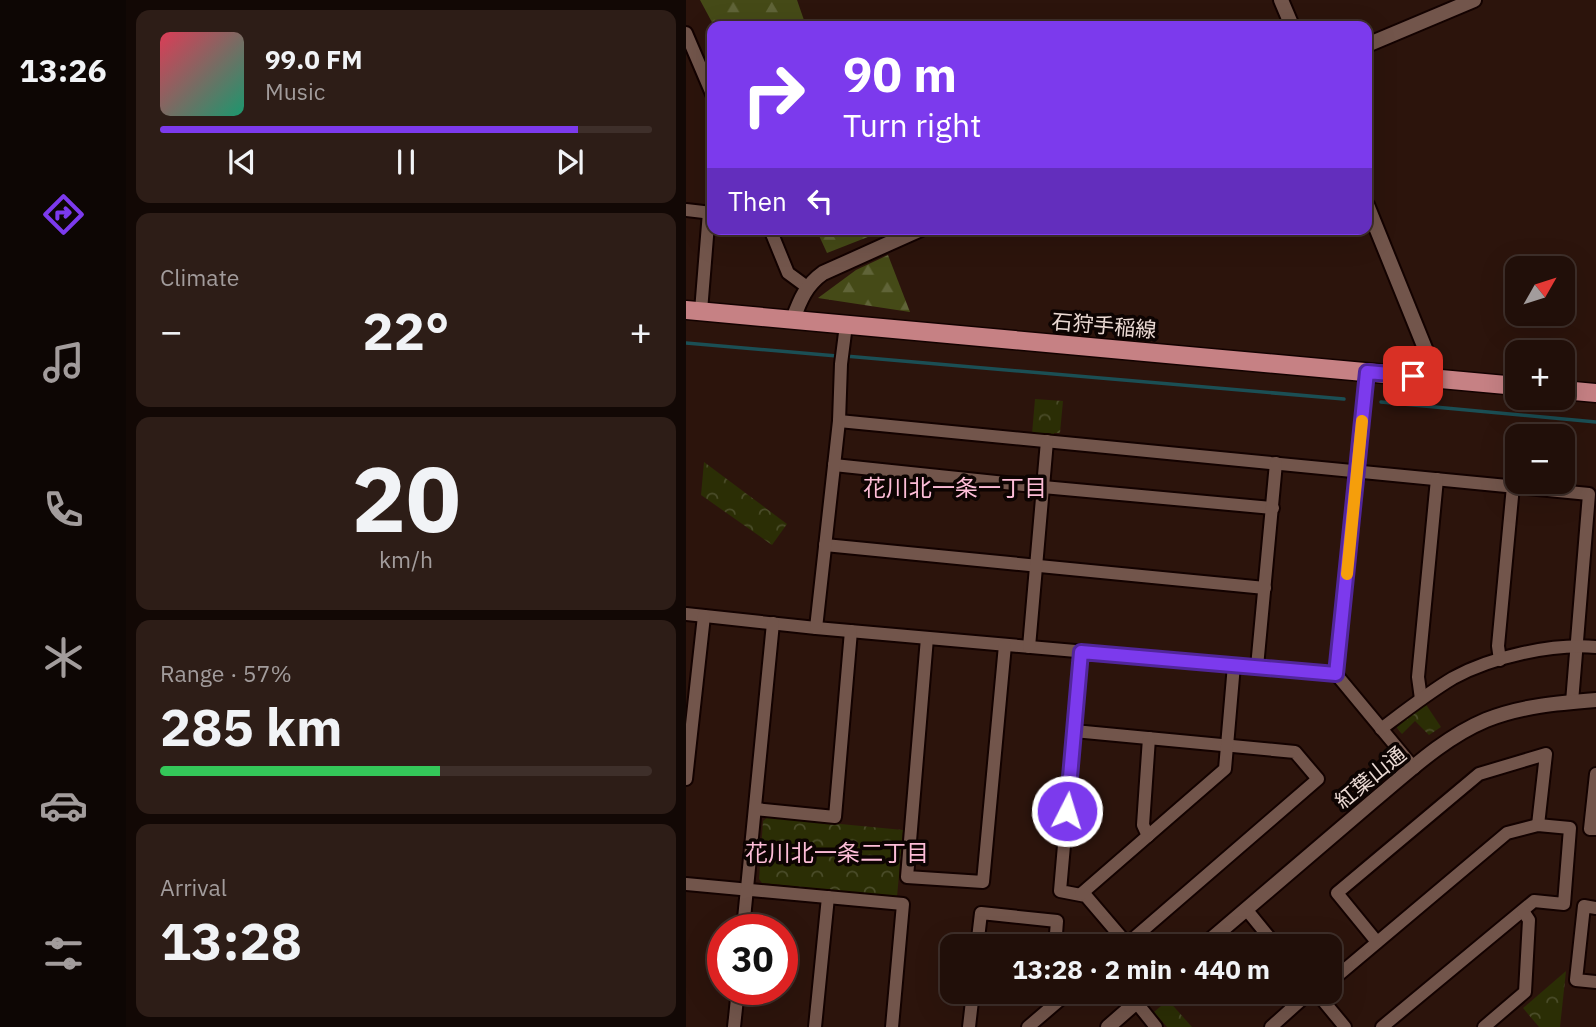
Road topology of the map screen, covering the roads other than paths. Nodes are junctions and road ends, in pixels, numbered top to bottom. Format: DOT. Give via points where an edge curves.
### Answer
graph roads {
  1 [pos="1281,0"];
  2 [pos="1474,0"];
  3 [pos="1291,21"];
  4 [pos="686,33"];
  5 [pos="1372,43"];
  6 [pos="707,82"];
  7 [pos="686,210"];
  8 [pos="707,213"];
  9 [pos="1372,217"];
  10 [pos="707,235"];
  11 [pos="772,235"];
  12 [pos="908,235"];
  13 [pos="807,287"];
  14 [pos="694,310"];
  15 [pos="793,319"];
  16 [pos="846,325"];
  17 [pos="1367,372"];
  18 [pos="1437,378"];
  19 [pos="1505,385"];
  20 [pos="1575,391"];
  21 [pos="1596,393"];
  22 [pos="839,421"];
  23 [pos="1047,441"];
  24 [pos="1276,463"];
  25 [pos="834,465"];
  26 [pos="1357,471"];
  27 [pos="1437,479"];
  28 [pos="1505,485"];
  29 [pos="1043,487"];
  30 [pos="1575,493"];
  31 [pos="1512,494"];
  32 [pos="1273,508"];
  33 [pos="825,544"];
  34 [pos="1036,566"];
  35 [pos="1265,588"];
  36 [pos="686,614"];
  37 [pos="704,616"];
  38 [pos="773,623"];
  39 [pos="816,628"];
  40 [pos="851,631"];
  41 [pos="927,638"];
  42 [pos="1005,645"];
  43 [pos="1576,645"];
  44 [pos="1029,647"];
  45 [pos="1596,647"];
  46 [pos="1081,652"];
  47 [pos="1500,660"];
  48 [pos="1234,665"];
  49 [pos="1257,667"];
  50 [pos="1336,674"];
  51 [pos="1421,699"];
  52 [pos="1596,700"];
  53 [pos="1572,702"];
  54 [pos="1381,729"];
  55 [pos="1074,731"];
  56 [pos="1149,738"];
  57 [pos="1228,746"];
  58 [pos="1414,768"];
  59 [pos="1596,774"];
  60 [pos="686,779"];
  61 [pos="755,808"];
  62 [pos="1538,825"];
  63 [pos="1596,829"];
  64 [pos="1148,836"];
  65 [pos="686,884"];
  66 [pos="747,890"];
  67 [pos="1081,894"];
  68 [pos="828,897"];
  69 [pos="1596,908"];
  70 [pos="1246,909"];
  71 [pos="1523,911"];
  72 [pos="745,914"];
  73 [pos="979,934"];
  74 [pos="1056,934"];
  75 [pos="1217,934"];
  76 [pos="1267,934"];
  77 [pos="1377,942"];
  78 [pos="1342,972"];
  79 [pos="1596,982"];
  80 [pos="972,1004"];
  81 [pos="1050,1004"];
  82 [pos="1126,1004"];
  83 [pos="1138,1004"];
  84 [pos="1301,1004"];
  85 [pos="1325,1004"];
  86 [pos="736,1005"];
  87 [pos="734,1027"];
  88 [pos="815,1027"];
  89 [pos="892,1027"];
  90 [pos="969,1027"];
  91 [pos="1028,1027"];
  92 [pos="1108,1027"];
  93 [pos="1156,1027"];
  94 [pos="1271,1027"];
  95 [pos="1345,1027"];
  96 [pos="1382,1027"];
  97 [pos="1484,1027"];
  1 -- 3 [label="street"];
  2 -- 5 [label="street"];
  4 -- 6 [label="street"];
  7 -- 8 [label="street"];
  9 -- 18 [label="street"];
  10 -- 14 [label="street"];
  11 -- 13 [label="street" via="788,273"];
  12 -- 13 [label="street" via="823,273"];
  13 -- 15 [label="street"];
  14 -- 15 [label="main road, 石狩手稲線"];
  15 -- 16 [label="main road, 石狩手稲線"];
  16 -- 17 [label="main road, 石狩手稲線"];
  16 -- 22 [label="street"];
  17 -- 18 [label="main road, 石狩手稲線"];
  17 -- 26 [label="street"];
  18 -- 19 [label="main road, 石狩手稲線"];
  20 -- 21 [label="main road"];
  22 -- 23 [label="street"];
  22 -- 25 [label="street"];
  23 -- 24 [label="street"];
  23 -- 29 [label="street"];
  24 -- 26 [label="street"];
  24 -- 32 [label="street"];
  25 -- 29 [label="street"];
  25 -- 33 [label="street"];
  26 -- 27 [label="street"];
  26 -- 50 [label="street"];
  27 -- 28 [label="street"];
  27 -- 51 [label="street" via="1418,677"];
  29 -- 32 [label="street"];
  29 -- 34 [label="street"];
  30 -- 43 [label="street" via="1589,494"];
  31 -- 47 [label="street"];
  32 -- 35 [label="street"];
  33 -- 34 [label="street"];
  33 -- 39 [label="street"];
  34 -- 35 [label="street"];
  34 -- 44 [label="street"];
  35 -- 49 [label="street"];
  36 -- 37 [label="street"];
  37 -- 38 [label="street"];
  37 -- 60 [label="street"];
  38 -- 39 [label="street"];
  38 -- 61 [label="street"];
  39 -- 40 [label="street"];
  40 -- 41 [label="street"];
  40 -- 61 [label="street" via="835,817"];
  41 -- 42 [label="street"];
  41 -- 42 [label="street" via="907,877 984,882"];
  42 -- 44 [label="street"];
  43 -- 45 [label="street"];
  43 -- 47 [label="street"];
  43 -- 53 [label="street"];
  44 -- 46 [label="street"];
  46 -- 48 [label="street"];
  46 -- 55 [label="street"];
  47 -- 51 [label="street" via="1455,677"];
  48 -- 49 [label="street"];
  48 -- 57 [label="street"];
  49 -- 50 [label="street"];
  50 -- 54 [label="street"];
  51 -- 54 [label="street"];
  52 -- 53 [label="street, 紅葉山通"];
  53 -- 58 [label="street, 紅葉山通" via="1538,705 1485,720 1455,736"];
  54 -- 58 [label="street"];
  55 -- 56 [label="street"];
  55 -- 67 [label="street" via="1060,891"];
  56 -- 57 [label="street"];
  56 -- 64 [label="street" via="1143,825"];
  57 -- 64 [label="street" via="1225,769"];
  57 -- 67 [label="street" via="1295,752 1318,779 1127,944"];
  58 -- 70 [label="street, 紅葉山通"];
  59 -- 63 [label="street" via="1590,829"];
  61 -- 66 [label="street"];
  62 -- 71 [label="street" via="1570,828 1564,904 1534,901"];
  62 -- 77 [label="street" via="1507,833"];
  62 -- 77 [label="street" via="1546,754 1479,774 1337,893"];
  64 -- 67 [label="street"];
  65 -- 66 [label="street"];
  66 -- 68 [label="street"];
  66 -- 72 [label="street"];
  68 -- 88 [label="street"];
  68 -- 89 [label="street" via="903,904"];
  69 -- 79 [label="street" via="1584,906 1576,980"];
  70 -- 75 [label="street, 紅葉山通"];
  70 -- 76 [label="street"];
  71 -- 96 [label="street"];
  71 -- 97 [label="street" via="1529,920 1525,992"];
  73 -- 74 [label="street" via="981,913 1057,921"];
  77 -- 78 [label="street"];
  80 -- 90 [label="street"];
  81 -- 91 [label="street"];
  82 -- 92 [label="street"];
  83 -- 93 [label="street"];
  84 -- 94 [label="street"];
  85 -- 95 [label="street"];
  86 -- 87 [label="street"];
}
